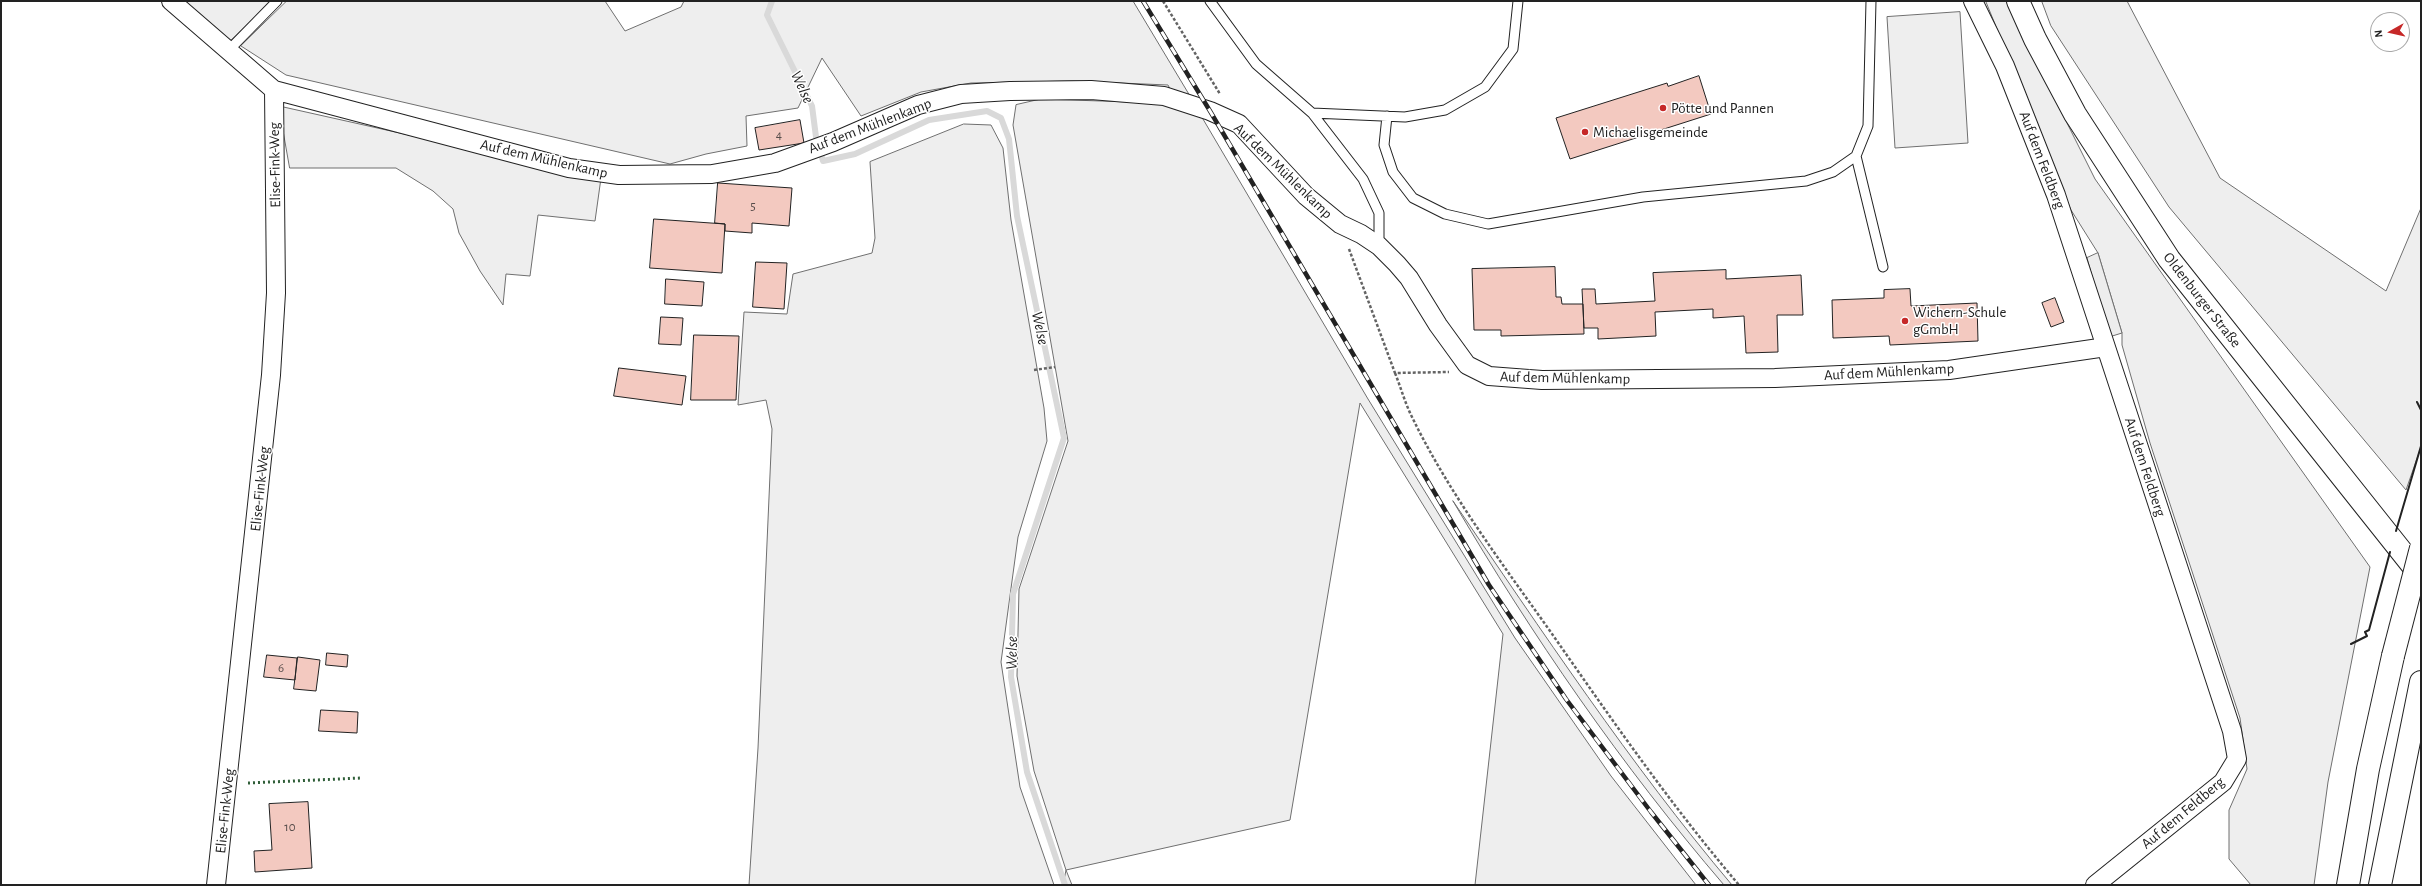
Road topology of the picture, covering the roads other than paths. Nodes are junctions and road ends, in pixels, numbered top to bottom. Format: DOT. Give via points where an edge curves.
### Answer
graph roads {
  1 [pos="170,1"];
  2 [pos="277,1"];
  3 [pos="1210,1"];
  4 [pos="1518,1"];
  5 [pos="1871,1"];
  6 [pos="1973,1"];
  7 [pos="2018,1"];
  8 [pos="228,51"];
  9 [pos="274,90"];
  10 [pos="1312,113"];
  11 [pos="1387,116"];
  12 [pos="1856,156"];
  13 [pos="1378,246"];
  14 [pos="1883,267"];
  15 [pos="2106,347"];
  16 [pos="2421,548"];
  17 [pos="2421,576"];
  18 [pos="2421,682"];
  19 [pos="216,885"];
  20 [pos="2095,885"];
  21 [pos="2348,885"];
  22 [pos="2380,885"];
  1 -- 8 [label="street"];
  2 -- 8 [label="lane"];
  3 -- 10 [label="lane" via="1256,64"];
  4 -- 11 [label="lane" via="1513,49 1485,87 1445,110 1405,117"];
  5 -- 12 [label="lane" via="1868,126"];
  6 -- 15 [label="street, Auf dem Feldberg" via="2005,66 2056,194"];
  7 -- 17 [label="main road, Oldenburger Straße" via="2034,39 2075,114 2169,259"];
  8 -- 9 [label="street"];
  9 -- 13 [label="street, Auf dem Mühlenkamp" via="569,168 619,176 712,174 775,163 833,142 918,105 961,94 1010,90 1091,90 1164,96 1210,111 1239,124 1306,196 1340,224"];
  9 -- 19 [label="street, Elise-Fink-Weg" via="276,293 271,376"];
  10 -- 11 [label="lane"];
  10 -- 13 [label="lane" via="1363,179 1379,212"];
  11 -- 12 [label="lane" via="1384,145 1393,172 1413,198 1445,214 1488,224 1642,197 1806,181 1833,172"];
  12 -- 14 [label="lane"];
  13 -- 15 [label="street, Auf dem Mühlenkamp" via="1409,278 1467,365 1489,376 1542,380 1783,377 1949,370"];
  15 -- 20 [label="street, Auf dem Feldberg" via="2232,731 2237,759 2223,782"];
  16 -- 21 [label="main road, bridge" via="2393,656 2368,769"];
  18 -- 22 [label="main road"];
}
